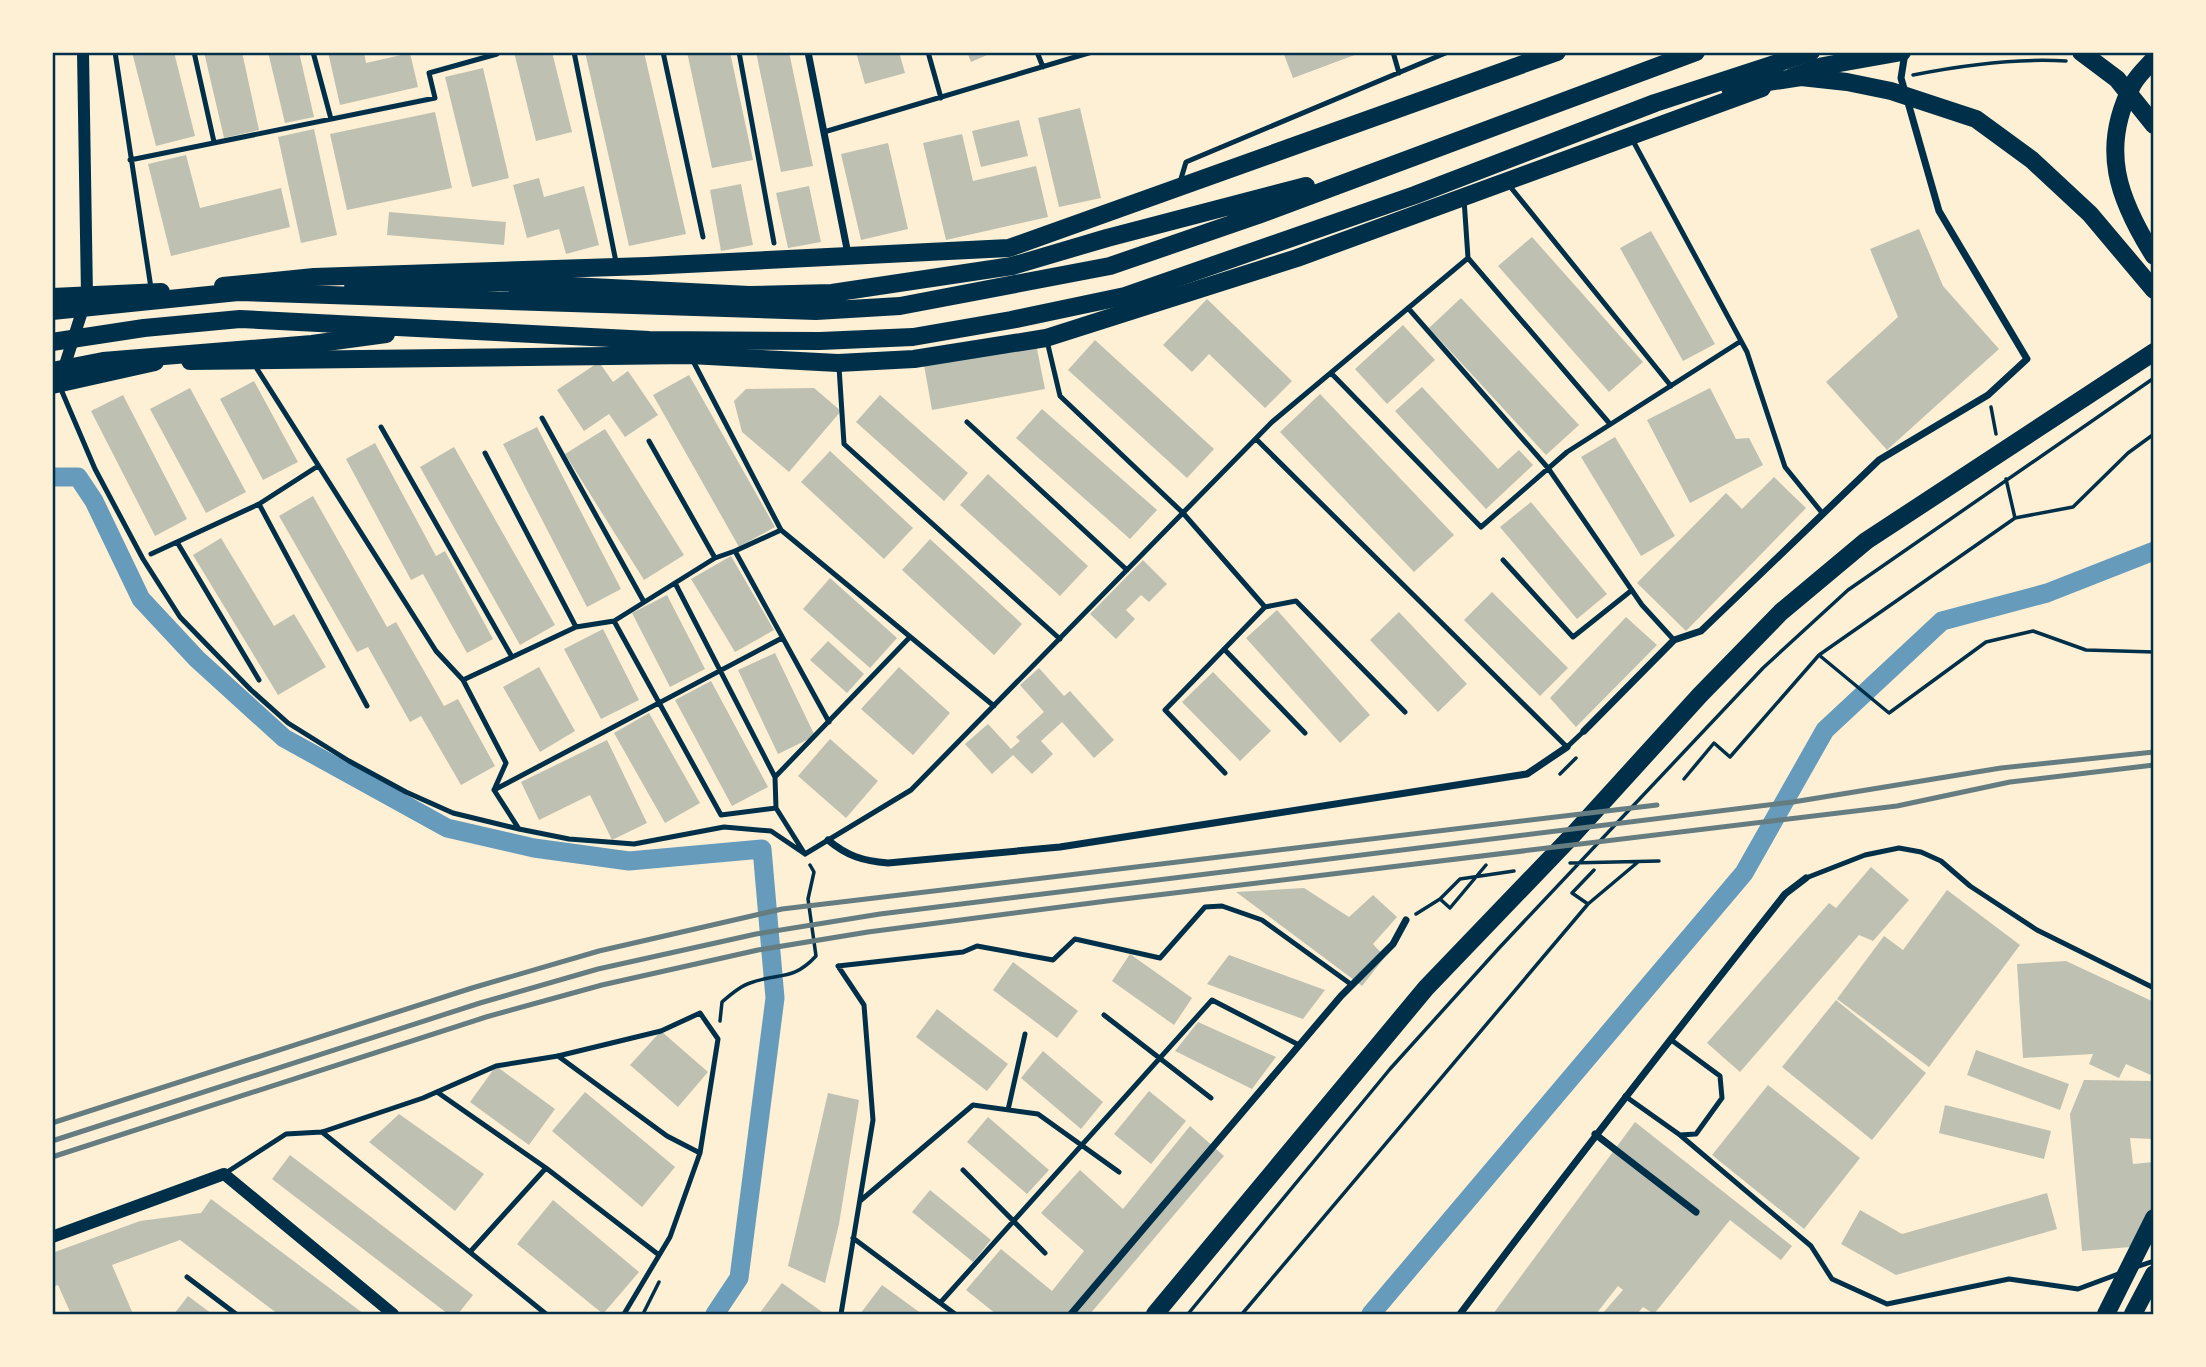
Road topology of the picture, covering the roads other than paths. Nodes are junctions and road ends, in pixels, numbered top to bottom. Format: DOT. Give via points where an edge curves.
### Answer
graph roads {
  1 [pos="83,52"];
  2 [pos="115,52"];
  3 [pos="194,52"];
  4 [pos="313,52"];
  5 [pos="496,52"];
  6 [pos="575,52"];
  7 [pos="663,52"];
  8 [pos="738,52"];
  9 [pos="808,52"];
  10 [pos="928,52"];
  11 [pos="1037,52"];
  12 [pos="1092,52"];
  13 [pos="1393,52"];
  14 [pos="1448,52"];
  15 [pos="1557,52"];
  16 [pos="1696,52"];
  17 [pos="1777,52"];
  18 [pos="1811,52"];
  19 [pos="1903,52"];
  20 [pos="2080,57"];
  21 [pos="2154,59"];
  22 [pos="1043,67"];
  23 [pos="1399,73"];
  24 [pos="1774,83"];
  25 [pos="941,98"];
  26 [pos="1655,103"];
  27 [pos="331,119"];
  28 [pos="2154,125"];
  29 [pos="824,132"];
  30 [pos="1630,135"];
  31 [pos="214,142"];
  32 [pos="130,160"];
  33 [pos="1397,162"];
  34 [pos="1506,180"];
  35 [pos="1178,188"];
  36 [pos="1464,196"];
  37 [pos="703,237"];
  38 [pos="774,243"];
  39 [pos="848,256"];
  40 [pos="2154,256"];
  41 [pos="1468,258"];
  42 [pos="617,267"];
  43 [pos="230,285"];
  44 [pos="2154,290"];
  45 [pos="152,293"];
  46 [pos="87,296"];
  47 [pos="52,297"];
  48 [pos="1408,308"];
  49 [pos="52,311"];
  50 [pos="428,328"];
  51 [pos="1046,338"];
  52 [pos="1741,341"];
  53 [pos="52,342"];
  54 [pos="2154,352"];
  55 [pos="690,355"];
  56 [pos="251,360"];
  57 [pos="838,363"];
  58 [pos="1331,373"];
  59 [pos="54,380"];
  60 [pos="1671,386"];
  61 [pos="542,418"];
  62 [pos="967,422"];
  63 [pos="1610,424"];
  64 [pos="381,427"];
  65 [pos="1256,439"];
  66 [pos="649,441"];
  67 [pos="485,453"];
  68 [pos="318,467"];
  69 [pos="1548,468"];
  70 [pos="259,504"];
  71 [pos="1183,513"];
  72 [pos="1823,514"];
  73 [pos="781,530"];
  74 [pos="177,542"];
  75 [pos="735,551"];
  76 [pos="151,554"];
  77 [pos="715,558"];
  78 [pos="1503,560"];
  79 [pos="1127,570"];
  80 [pos="675,583"];
  81 [pos="1632,590"];
  82 [pos="644,603"];
  83 [pos="1265,607"];
  84 [pos="614,621"];
  85 [pos="576,627"];
  86 [pos="910,637"];
  87 [pos="782,638"];
  88 [pos="1060,639"];
  89 [pos="1674,640"];
  90 [pos="1224,649"];
  91 [pos="512,657"];
  92 [pos="720,670"];
  93 [pos="259,680"];
  94 [pos="463,680"];
  95 [pos="659,703"];
  96 [pos="367,706"];
  97 [pos="994,706"];
  98 [pos="1405,712"];
  99 [pos="829,722"];
  100 [pos="1584,731"];
  101 [pos="1305,733"];
  102 [pos="1567,747"];
  103 [pos="1225,773"];
  104 [pos="775,777"];
  105 [pos="494,790"];
  106 [pos="776,808"];
  107 [pos="519,830"];
  108 [pos="828,840"];
  109 [pos="805,854"];
  110 [pos="1806,878"];
  111 [pos="1406,920"];
  112 [pos="1352,985"];
  113 [pos="2154,988"];
  114 [pos="1104,1015"];
  115 [pos="1025,1034"];
  116 [pos="1670,1039"];
  117 [pos="1299,1045"];
  118 [pos="558,1056"];
  119 [pos="1160,1058"];
  120 [pos="437,1092"];
  121 [pos="1625,1096"];
  122 [pos="1211,1098"];
  123 [pos="1008,1110"];
  124 [pos="322,1132"];
  125 [pos="1595,1134"];
  126 [pos="1680,1135"];
  127 [pos="1081,1145"];
  128 [pos="700,1153"];
  129 [pos="546,1168"];
  130 [pos="963,1170"];
  131 [pos="1119,1172"];
  132 [pos="224,1174"];
  133 [pos="860,1201"];
  134 [pos="1696,1212"];
  135 [pos="2154,1218"];
  136 [pos="1013,1222"];
  137 [pos="52,1237"];
  138 [pos="853,1238"];
  139 [pos="470,1252"];
  140 [pos="1045,1253"];
  141 [pos="659,1255"];
  142 [pos="2154,1261"];
  143 [pos="2154,1274"];
  144 [pos="187,1277"];
  145 [pos="940,1303"];
  146 [pos="236,1314"];
  147 [pos="393,1314"];
  148 [pos="546,1314"];
  149 [pos="624,1314"];
  150 [pos="841,1314"];
  151 [pos="954,1314"];
  152 [pos="1071,1314"];
  153 [pos="1155,1314"];
  154 [pos="1460,1314"];
  155 [pos="2106,1314"];
  156 [pos="2133,1314"];
  1 -- 46 [label="street"];
  2 -- 32 [label="lane"];
  3 -- 31 [label="lane"];
  4 -- 27 [label="lane"];
  5 -- 27 [label="lane" via="429,73 435,98"];
  6 -- 42 [label="lane"];
  7 -- 37 [label="lane"];
  8 -- 38 [label="lane"];
  9 -- 29 [label="street"];
  10 -- 25 [label="lane"];
  11 -- 22 [label="lane"];
  12 -- 22 [label="lane"];
  13 -- 23 [label="lane"];
  14 -- 23 [label="lane"];
  15 -- 35 [label="main road"];
  16 -- 33 [label="main road"];
  17 -- 24 [label="main road"];
  18 -- 26 [label="main road"];
  19 -- 24 [label="main road" via="1823,66"];
  19 -- 72 [label="street" via="1901,78 1940,211 2027,359 1988,395 1879,460"];
  20 -- 28 [label="main road" via="2117,79"];
  21 -- 40 [label="main road" via="2134,83 2117,124 2115,170 2133,224"];
  22 -- 25 [label="lane"];
  23 -- 35 [label="lane" via="1186,162"];
  24 -- 30 [label="main road"];
  25 -- 29 [label="lane"];
  26 -- 44 [label="main road" via="1801,77 1891,91 1976,119 2032,160 2090,214"];
  26 -- 50 [label="main road" via="1415,195 1125,296 999,323 913,337 820,341 649,340"];
  27 -- 31 [label="lane"];
  29 -- 39 [label="street"];
  30 -- 34 [label="main road"];
  30 -- 52 [label="lane"];
  31 -- 32 [label="lane"];
  32 -- 45 [label="lane"];
  33 -- 43 [label="main road" via="1012,266 846,291 749,295 495,282"];
  33 -- 49 [label="main road" via="1110,266 900,306 816,311 238,292"];
  34 -- 36 [label="main road"];
  34 -- 60 [label="lane"];
  35 -- 39 [label="main road" via="1009,248"];
  36 -- 41 [label="lane"];
  36 -- 51 [label="main road" via="1297,258"];
  39 -- 42 [label="main road"];
  41 -- 48 [label="lane"];
  41 -- 63 [label="lane"];
  42 -- 43 [label="main road" via="314,277"];
  43 -- 45 [label="main road"];
  45 -- 46 [label="main road"];
  46 -- 47 [label="main road"];
  46 -- 59 [label="street"];
  48 -- 58 [label="lane"];
  48 -- 69 [label="lane"];
  50 -- 53 [label="main road" via="240,319"];
  50 -- 59 [label="main road" via="313,344 103,361"];
  51 -- 57 [label="main road" via="914,359"];
  51 -- 71 [label="lane" via="1060,396"];
  52 -- 60 [label="lane"];
  52 -- 72 [label="lane" via="1785,467"];
  54 -- 153 [label="main road" via="1866,541 1781,612 1426,988"];
  55 -- 56 [label="main road"];
  55 -- 57 [label="main road"];
  55 -- 73 [label="lane"];
  56 -- 59 [label="main road" via="159,361"];
  56 -- 68 [label="lane"];
  57 -- 88 [label="lane" via="845,444"];
  58 -- 65 [label="lane"];
  58 -- 69 [label="lane" via="1481,527"];
  59 -- 107 [label="lane" via="143,559 180,617 251,690 288,723 406,792 453,813"];
  60 -- 63 [label="lane"];
  61 -- 82 [label="lane"];
  62 -- 79 [label="lane"];
  63 -- 69 [label="lane"];
  64 -- 91 [label="lane"];
  65 -- 71 [label="lane"];
  65 -- 102 [label="lane"];
  66 -- 77 [label="lane"];
  67 -- 85 [label="lane"];
  68 -- 70 [label="lane"];
  68 -- 94 [label="lane" via="436,651"];
  69 -- 81 [label="lane"];
  70 -- 74 [label="lane"];
  70 -- 96 [label="lane"];
  71 -- 79 [label="lane"];
  71 -- 83 [label="lane"];
  72 -- 89 [label="street" via="1701,631"];
  73 -- 75 [label="lane"];
  73 -- 86 [label="lane"];
  74 -- 76 [label="lane"];
  74 -- 93 [label="lane"];
  75 -- 77 [label="lane"];
  75 -- 87 [label="lane"];
  77 -- 80 [label="lane"];
  78 -- 81 [label="lane" via="1573,637"];
  79 -- 88 [label="lane"];
  80 -- 82 [label="lane"];
  80 -- 92 [label="lane"];
  81 -- 89 [label="lane"];
  82 -- 84 [label="lane"];
  83 -- 90 [label="lane"];
  83 -- 98 [label="lane" via="1296,601"];
  84 -- 85 [label="lane"];
  84 -- 95 [label="lane"];
  85 -- 91 [label="lane"];
  86 -- 97 [label="lane"];
  86 -- 99 [label="lane"];
  87 -- 92 [label="lane"];
  87 -- 99 [label="lane"];
  88 -- 97 [label="lane"];
  89 -- 100 [label="street"];
  90 -- 101 [label="lane"];
  90 -- 103 [label="lane" via="1165,710"];
  91 -- 94 [label="lane"];
  92 -- 95 [label="lane"];
  92 -- 104 [label="lane"];
  94 -- 105 [label="lane" via="506,763"];
  95 -- 105 [label="lane"];
  95 -- 106 [label="lane" via="721,816"];
  97 -- 108 [label="lane" via="912,790"];
  99 -- 104 [label="lane"];
  100 -- 102 [label="lane"];
  102 -- 108 [label="street" via="1527,774 1060,848 888,863 864,862"];
  104 -- 106 [label="lane"];
  105 -- 107 [label="lane"];
  106 -- 109 [label="lane"];
  107 -- 109 [label="lane" via="634,844 724,827 771,831"];
  108 -- 109 [label="lane"];
  110 -- 113 [label="lane" via="1865,855 1899,848 1921,852 1941,861 2036,930"];
  110 -- 116 [label="street" via="1785,894"];
  111 -- 112 [label="street" via="1393,944"];
  112 -- 117 [label="street"];
  112 -- 133 [label="lane" via="1262,920 1222,906 1205,907 1160,958 1075,939 1053,960 977,946 964,953 838,966 864,1005 873,1120"];
  114 -- 119 [label="lane"];
  115 -- 123 [label="lane"];
  116 -- 121 [label="street"];
  116 -- 126 [label="lane" via="1720,1076 1722,1098 1696,1134"];
  117 -- 119 [label="lane" via="1212,1000"];
  117 -- 152 [label="street"];
  118 -- 120 [label="lane" via="496,1066"];
  118 -- 128 [label="lane" via="667,1136"];
  118 -- 128 [label="lane" via="661,1031 700,1013 718,1039"];
  119 -- 122 [label="lane"];
  119 -- 127 [label="lane"];
  120 -- 124 [label="lane"];
  120 -- 129 [label="lane"];
  121 -- 125 [label="street"];
  121 -- 126 [label="lane"];
  123 -- 127 [label="lane" via="1038,1114"];
  123 -- 133 [label="lane" via="973,1105"];
  124 -- 132 [label="lane" via="286,1134"];
  124 -- 139 [label="lane"];
  125 -- 134 [label="street"];
  125 -- 154 [label="street"];
  126 -- 142 [label="lane" via="1811,1246 1832,1279 1887,1304 2009,1279 2078,1289"];
  127 -- 131 [label="lane"];
  127 -- 136 [label="lane"];
  128 -- 141 [label="lane"];
  129 -- 139 [label="lane"];
  129 -- 141 [label="lane"];
  130 -- 136 [label="lane"];
  132 -- 137 [label="street"];
  132 -- 147 [label="street"];
  133 -- 138 [label="lane"];
  135 -- 155 [label="main road"];
  136 -- 140 [label="lane"];
  136 -- 145 [label="lane"];
  138 -- 145 [label="lane"];
  138 -- 150 [label="lane"];
  139 -- 148 [label="lane"];
  141 -- 149 [label="lane"];
  143 -- 156 [label="main road"];
  144 -- 146 [label="lane"];
  145 -- 151 [label="lane"];
}
